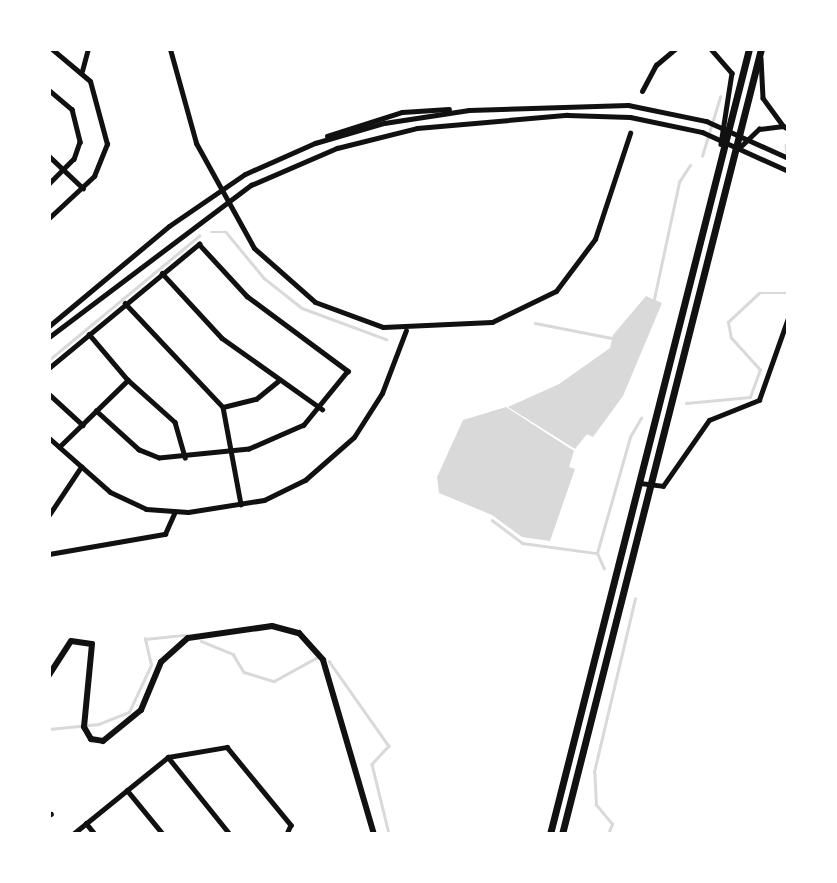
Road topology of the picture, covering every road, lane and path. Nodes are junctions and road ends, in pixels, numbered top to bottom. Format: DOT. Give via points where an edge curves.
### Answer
graph roads {
  1 [pos="52,49"];
  2 [pos="88,49"];
  3 [pos="170,49"];
  4 [pos="675,49"];
  5 [pos="711,49"];
  6 [pos="749,49"];
  7 [pos="761,49"];
  8 [pos="82,71"];
  9 [pos="49,90"];
  10 [pos="642,91"];
  11 [pos="786,127"];
  12 [pos="630,134"];
  13 [pos="738,149"];
  14 [pos="49,156"];
  15 [pos="788,158"];
  16 [pos="64,170"];
  17 [pos="788,171"];
  18 [pos="717,183"];
  19 [pos="49,184"];
  20 [pos="83,188"];
  21 [pos="220,191"];
  22 [pos="226,203"];
  23 [pos="49,218"];
  24 [pos="162,273"];
  25 [pos="125,303"];
  26 [pos="788,318"];
  27 [pos="49,326"];
  28 [pos="406,330"];
  29 [pos="89,334"];
  30 [pos="49,337"];
  31 [pos="49,368"];
  32 [pos="128,380"];
  33 [pos="278,381"];
  34 [pos="49,394"];
  35 [pos="223,407"];
  36 [pos="322,409"];
  37 [pos="96,411"];
  38 [pos="83,425"];
  39 [pos="49,438"];
  40 [pos="60,447"];
  41 [pos="233,452"];
  42 [pos="185,458"];
  43 [pos="81,467"];
  44 [pos="640,483"];
  45 [pos="651,485"];
  46 [pos="241,505"];
  47 [pos="175,512"];
  48 [pos="49,515"];
  49 [pos="49,554"];
  50 [pos="49,675"];
  51 [pos="168,757"];
  52 [pos="127,790"];
  53 [pos="86,824"];
  54 [pos="73,834"];
  55 [pos="94,834"];
  56 [pos="163,834"];
  57 [pos="230,834"];
  58 [pos="287,834"];
  59 [pos="374,834"];
  60 [pos="550,834"];
  61 [pos="562,834"];
  1 -- 8 [label="street"];
  2 -- 8 [label="street"];
  3 -- 21 [label="street" via="186,116"];
  4 -- 10 [label="street" via="656,65"];
  5 -- 18 [label="street" via="729,64 733,83"];
  6 -- 18 [label="main road"];
  7 -- 11 [label="street" via="763,98"];
  7 -- 13 [label="main road"];
  8 -- 20 [label="street" via="96,96 107,144 99,170"];
  9 -- 16 [label="street" via="72,108 80,137 77,155"];
  11 -- 13 [label="street" via="759,129"];
  12 -- 28 [label="street" via="595,239 556,291 492,322"];
  13 -- 45 [label="main road"];
  14 -- 16 [label="street"];
  15 -- 21 [label="street" via="705,121 607,104 469,110 384,122 315,143"];
  16 -- 19 [label="street"];
  16 -- 20 [label="street"];
  17 -- 22 [label="street" via="702,132 598,115 431,126 320,154"];
  18 -- 44 [label="main road"];
  20 -- 23 [label="street"];
  21 -- 22 [label="street"];
  21 -- 27 [label="street"];
  22 -- 28 [label="street" via="261,257 299,292 353,320"];
  22 -- 30 [label="street"];
  24 -- 25 [label="street"];
  24 -- 33 [label="street" via="210,327"];
  24 -- 36 [label="street" via="199,244 262,309 347,366"];
  25 -- 29 [label="street"];
  25 -- 35 [label="street"];
  26 -- 45 [label="street" via="759,400 715,414 668,482"];
  28 -- 46 [label="street" via="382,393 354,437 296,486"];
  29 -- 31 [label="street"];
  29 -- 32 [label="street"];
  32 -- 37 [label="street"];
  32 -- 42 [label="street" via="175,422"];
  33 -- 35 [label="street" via="256,399"];
  33 -- 36 [label="street"];
  34 -- 38 [label="street"];
  35 -- 41 [label="street"];
  36 -- 41 [label="street" via="277,440"];
  37 -- 38 [label="street"];
  37 -- 42 [label="street" via="144,452"];
  38 -- 40 [label="street"];
  39 -- 40 [label="street"];
  40 -- 43 [label="street"];
  41 -- 42 [label="street"];
  41 -- 46 [label="street"];
  43 -- 47 [label="street" via="128,503"];
  43 -- 48 [label="street"];
  44 -- 45 [label="street"];
  44 -- 60 [label="main road"];
  45 -- 61 [label="main road"];
  46 -- 47 [label="street"];
  47 -- 49 [label="street" via="169,531 155,537"];
  50 -- 59 [label="main road" via="71,641 92,644 84,726 94,740 113,735 141,710 161,662 188,638 272,626 293,630 310,640 323,660"];
  51 -- 52 [label="street"];
  51 -- 57 [label="street"];
  51 -- 58 [label="street" via="227,747 291,825"];
  52 -- 53 [label="street"];
  52 -- 56 [label="street"];
  53 -- 54 [label="street"];
  53 -- 55 [label="street"];
}
